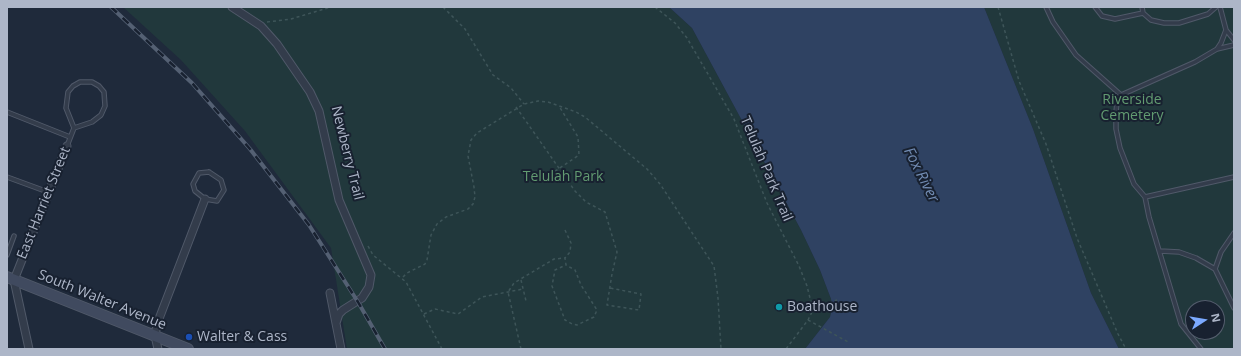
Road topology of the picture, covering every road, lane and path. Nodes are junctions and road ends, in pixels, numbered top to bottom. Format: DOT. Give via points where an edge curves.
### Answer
graph roads {
  1 [pos="232,7"];
  2 [pos="331,7"];
  3 [pos="443,7"];
  4 [pos="655,7"];
  5 [pos="998,7"];
  6 [pos="1046,7"];
  7 [pos="1095,7"];
  8 [pos="1142,7"];
  9 [pos="1216,7"];
  10 [pos="1220,7"];
  11 [pos="1143,13"];
  12 [pos="262,17"];
  13 [pos="267,22"];
  14 [pos="271,25"];
  15 [pos="1226,30"];
  16 [pos="1234,40"];
  17 [pos="1234,45"];
  18 [pos="1217,49"];
  19 [pos="1121,95"];
  20 [pos="524,104"];
  21 [pos="558,105"];
  22 [pos="516,108"];
  23 [pos="7,112"];
  24 [pos="74,128"];
  25 [pos="70,137"];
  26 [pos="67,146"];
  27 [pos="559,168"];
  28 [pos="7,177"];
  29 [pos="1234,177"];
  30 [pos="545,178"];
  31 [pos="48,192"];
  32 [pos="1145,197"];
  33 [pos="205,199"];
  34 [pos="565,230"];
  35 [pos="1234,233"];
  36 [pos="14,236"];
  37 [pos="368,245"];
  38 [pos="1160,251"];
  39 [pos="7,255"];
  40 [pos="565,258"];
  41 [pos="566,265"];
  42 [pos="1215,269"];
  43 [pos="403,277"];
  44 [pos="11,278"];
  45 [pos="521,280"];
  46 [pos="610,288"];
  47 [pos="523,289"];
  48 [pos="508,292"];
  49 [pos="330,293"];
  50 [pos="837,300"];
  51 [pos="526,301"];
  52 [pos="1234,308"];
  53 [pos="813,310"];
  54 [pos="424,314"];
  55 [pos="808,320"];
  56 [pos="336,323"];
  57 [pos="155,336"];
  58 [pos="850,343"];
  59 [pos="28,349"];
  60 [pos="158,349"];
  61 [pos="188,349"];
  62 [pos="341,349"];
  63 [pos="442,349"];
  64 [pos="521,349"];
  65 [pos="721,349"];
  66 [pos="786,349"];
  67 [pos="1126,349"];
  68 [pos="1201,349"];
  1 -- 56 [label="street" via="261,26 277,44 320,111 339,200 371,275 369,287 362,298 343,310"];
  2 -- 13 [label="path" via="291,19"];
  3 -- 20 [label="path" via="465,29 493,75 511,88"];
  4 -- 53 [label="path, Telulah Park Trail" via="675,23 686,38 734,119 767,203 799,266"];
  5 -- 67 [label="path" via="1020,81 1046,144 1077,238"];
  6 -- 19 [label="lane" via="1052,22 1076,55"];
  7 -- 11 [label="lane" via="1102,16 1115,19"];
  8 -- 11 [label="lane"];
  9 -- 11 [label="lane" via="1208,14 1179,23 1151,20"];
  10 -- 15 [label="lane"];
  12 -- 13 [label="path"];
  13 -- 14 [label="path"];
  15 -- 16 [label="lane"];
  15 -- 18 [label="lane"];
  17 -- 18 [label="lane"];
  18 -- 19 [label="lane" via="1195,62"];
  19 -- 32 [label="lane" via="1116,112 1120,148 1134,184"];
  20 -- 21 [label="path" via="538,101"];
  20 -- 22 [label="path"];
  21 -- 27 [label="path" via="578,137 579,156"];
  21 -- 65 [label="path" via="585,117 614,140 647,169 668,195 714,266"];
  22 -- 27 [label="path"];
  22 -- 43 [label="path" via="477,133 468,147 475,197 473,204 437,224 431,235 425,264"];
  23 -- 25 [label="lane"];
  24 -- 24 [label="lane" via="92,122 101,115 105,106 104,92 92,82 80,82 68,92 66,108"];
  24 -- 25 [label="lane, East Harriet Street"];
  25 -- 26 [label="lane, East Harriet Street"];
  26 -- 31 [label="street, East Harriet Street"];
  27 -- 30 [label="path"];
  27 -- 46 [label="path" via="581,197 605,212 617,252"];
  28 -- 31 [label="lane"];
  29 -- 32 [label="lane"];
  31 -- 44 [label="street, East Harriet Street"];
  32 -- 38 [label="lane"];
  33 -- 33 [label="lane" via="217,201 224,190 221,180 209,172 199,172 193,184 195,191"];
  33 -- 57 [label="street" via="157,324"];
  34 -- 40 [label="path" via="572,248"];
  35 -- 42 [label="lane" via="1221,252"];
  36 -- 39 [label="lane"];
  37 -- 43 [label="path" via="373,255"];
  38 -- 42 [label="lane" via="1179,252"];
  38 -- 68 [label="lane" via="1181,324"];
  40 -- 41 [label="path"];
  40 -- 45 [label="path" via="554,259"];
  41 -- 41 [label="path" via="575,270 597,310 594,317 577,325 565,320 552,286 555,270"];
  42 -- 52 [label="lane"];
  43 -- 54 [label="path"];
  44 -- 57 [label="main road, South Walter Avenue"];
  44 -- 59 [label="street"];
  45 -- 47 [label="path"];
  45 -- 48 [label="path" via="514,283"];
  46 -- 46 [label="path" via="607,305 638,310 641,294"];
  47 -- 48 [label="path"];
  47 -- 51 [label="path"];
  48 -- 54 [label="path" via="482,297 458,314 435,309"];
  48 -- 64 [label="path"];
  49 -- 56 [label="street"];
  50 -- 53 [label="path"];
  53 -- 55 [label="path"];
  54 -- 63 [label="path"];
  55 -- 58 [label="path"];
  55 -- 66 [label="path"];
  56 -- 62 [label="street"];
  57 -- 60 [label="street"];
  57 -- 61 [label="main road, South Walter Avenue"];
}
